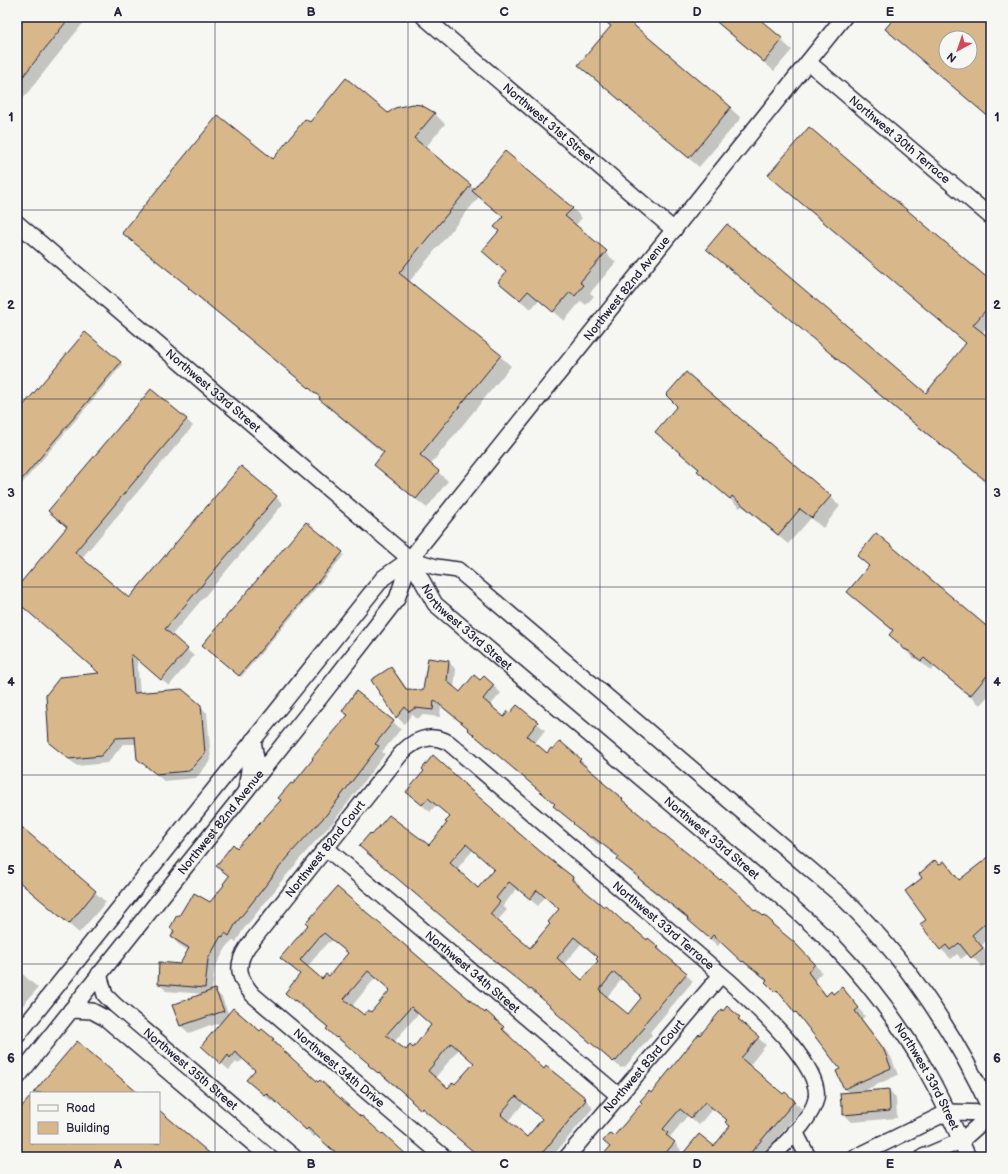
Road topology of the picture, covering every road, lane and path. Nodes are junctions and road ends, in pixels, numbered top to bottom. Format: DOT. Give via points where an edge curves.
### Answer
graph roads {
  1 [pos="424,17"];
  2 [pos="844,17"];
  3 [pos="808,62"];
  4 [pos="991,217"];
  5 [pos="17,223"];
  6 [pos="674,230"];
  7 [pos="410,559"];
  8 [pos="427,738"];
  9 [pos="253,740"];
  10 [pos="246,791"];
  11 [pos="326,848"];
  12 [pos="240,973"];
  13 [pos="100,974"];
  14 [pos="721,975"];
  15 [pos="71,1010"];
  16 [pos="17,1036"];
  17 [pos="17,1078"];
  18 [pos="619,1096"];
  19 [pos="241,1112"];
  20 [pos="948,1112"];
  21 [pos="991,1113"];
  22 [pos="231,1124"];
  23 [pos="795,1132"];
  24 [pos="961,1141"];
  25 [pos="269,1157"];
  26 [pos="294,1157"];
  27 [pos="444,1157"];
  28 [pos="567,1157"];
  29 [pos="772,1157"];
  30 [pos="808,1157"];
  31 [pos="856,1157"];
  32 [pos="923,1157"];
  33 [pos="968,1157"];
  1 -- 6 [label="street, Northwest 31st Street"];
  2 -- 3 [label="street, Northwest 82nd Avenue"];
  3 -- 4 [label="street, Northwest 30th Terrace"];
  3 -- 6 [label="street, Northwest 82nd Avenue"];
  5 -- 7 [label="street, Northwest 33rd Street"];
  6 -- 7 [label="street, Northwest 82nd Avenue"];
  7 -- 9 [label="street, Northwest 82nd Avenue" via="383,578"];
  7 -- 10 [label="street, Northwest 82nd Avenue" via="397,599"];
  7 -- 20 [label="street, Northwest 33rd Street" via="435,604 765,883 834,946 893,1018 924,1067"];
  7 -- 21 [label="street, Northwest 33rd Street" via="458,570 838,894 883,940 923,991 960,1049"];
  8 -- 11 [label="street, Northwest 82nd Court" via="416,741 406,748"];
  8 -- 14 [label="street, Northwest 33rd Terrace" via="438,738 449,743"];
  9 -- 10 [label="street" via="256,759 249,769"];
  9 -- 16 [label="street, Northwest 82nd Avenue"];
  10 -- 13 [label="street, Northwest 82nd Avenue"];
  11 -- 12 [label="street, Northwest 82nd Court" via="248,946 240,961"];
  11 -- 18 [label="street, Northwest 34th Street"];
  12 -- 27 [label="street, Northwest 34th Drive" via="244,984 253,994"];
  13 -- 15 [label="street, Northwest 82nd Avenue"];
  13 -- 19 [label="street, Northwest 35th Street" via="105,995 115,1005"];
  14 -- 18 [label="street, Northwest 83rd Court"];
  14 -- 23 [label="street, Northwest 33rd Terrace" via="764,1015 797,1052 812,1075 816,1099 810,1113"];
  15 -- 17 [label="street, Northwest 82nd Avenue"];
  15 -- 22 [label="street, Northwest 35th Street" via="92,1011 105,1018"];
  18 -- 28 [label="street, Northwest 83rd Court"];
  19 -- 22 [label="street"];
  19 -- 26 [label="street, Northwest 35th Street"];
  20 -- 21 [label="street"];
  20 -- 24 [label="street, Northwest 33rd Street"];
  20 -- 31 [label="street"];
  21 -- 24 [label="street"];
  22 -- 25 [label="street, Northwest 35th Street"];
  23 -- 29 [label="street, Northwest 33rd Terrace"];
  23 -- 30 [label="street"];
  24 -- 32 [label="street"];
  24 -- 33 [label="street, Northwest 33rd Street"];
}
